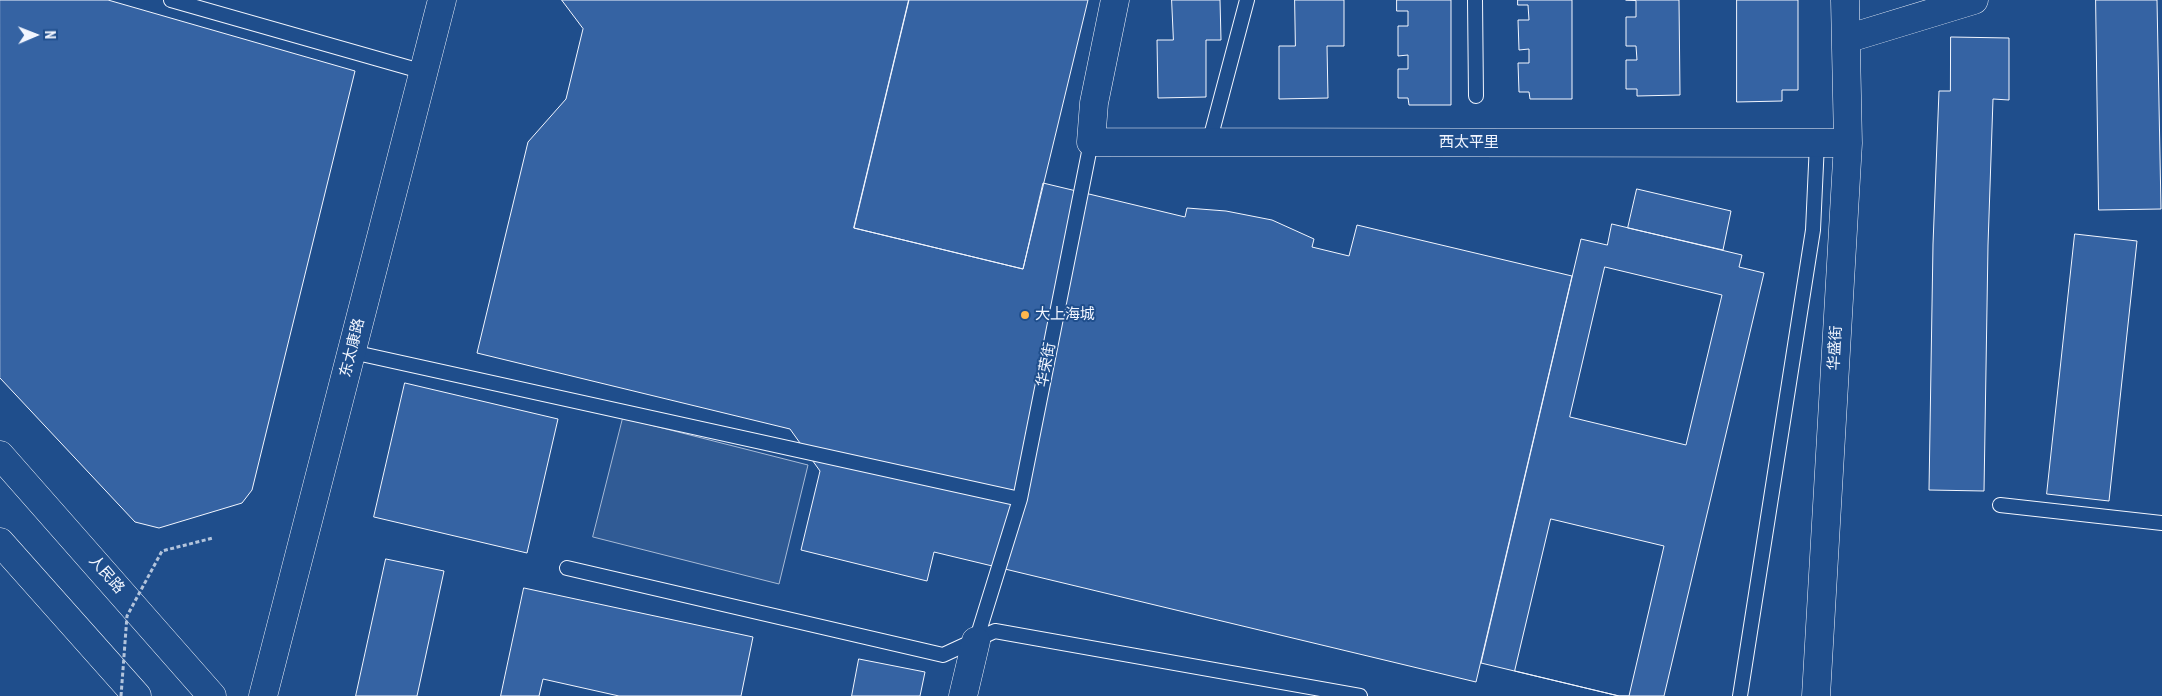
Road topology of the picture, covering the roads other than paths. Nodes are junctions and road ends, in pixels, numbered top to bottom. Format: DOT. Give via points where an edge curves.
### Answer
graph roads {
  1 [pos="170,0"];
  2 [pos="442,0"];
  3 [pos="1115,0"];
  4 [pos="1247,0"];
  5 [pos="1475,0"];
  6 [pos="1845,0"];
  7 [pos="1974,0"];
  8 [pos="1846,39"];
  9 [pos="424,72"];
  10 [pos="1476,96"];
  11 [pos="1091,142"];
  12 [pos="1848,142"];
  13 [pos="1209,143"];
  14 [pos="1817,143"];
  15 [pos="352,352"];
  16 [pos="0,454"];
  17 [pos="1020,499"];
  18 [pos="2000,505"];
  19 [pos="2162,523"];
  20 [pos="0,542"];
  21 [pos="567,568"];
  22 [pos="976,641"];
  23 [pos="137,696"];
  24 [pos="212,696"];
  25 [pos="263,696"];
  26 [pos="963,696"];
  27 [pos="1360,696"];
  28 [pos="1740,696"];
  29 [pos="1816,696"];
  1 -- 9 [label="lane"];
  2 -- 9 [label="street, 东太康路"];
  3 -- 11 [label="street, 华荣街" via="1094,103"];
  4 -- 13 [label="lane"];
  5 -- 10 [label="lane"];
  6 -- 8 [label="street, 华盛街"];
  7 -- 8 [label="street"];
  8 -- 12 [label="street, 华盛街"];
  9 -- 15 [label="street, 东太康路"];
  11 -- 13 [label="street, 西太平里"];
  11 -- 17 [label="lane, 华荣街"];
  12 -- 14 [label="street, 西太平里"];
  12 -- 29 [label="street, 华盛街"];
  13 -- 14 [label="street, 西太平里"];
  14 -- 28 [label="lane" via="1813,230"];
  15 -- 17 [label="lane"];
  15 -- 25 [label="street, 东太康路"];
  16 -- 24 [label="street, 人民路"];
  17 -- 22 [label="lane, 华荣街"];
  18 -- 19 [label="lane"];
  20 -- 23 [label="street"];
  21 -- 22 [label="lane" via="943,655"];
  22 -- 26 [label="street, 华荣街"];
  22 -- 27 [label="lane" via="995,631"];
}
